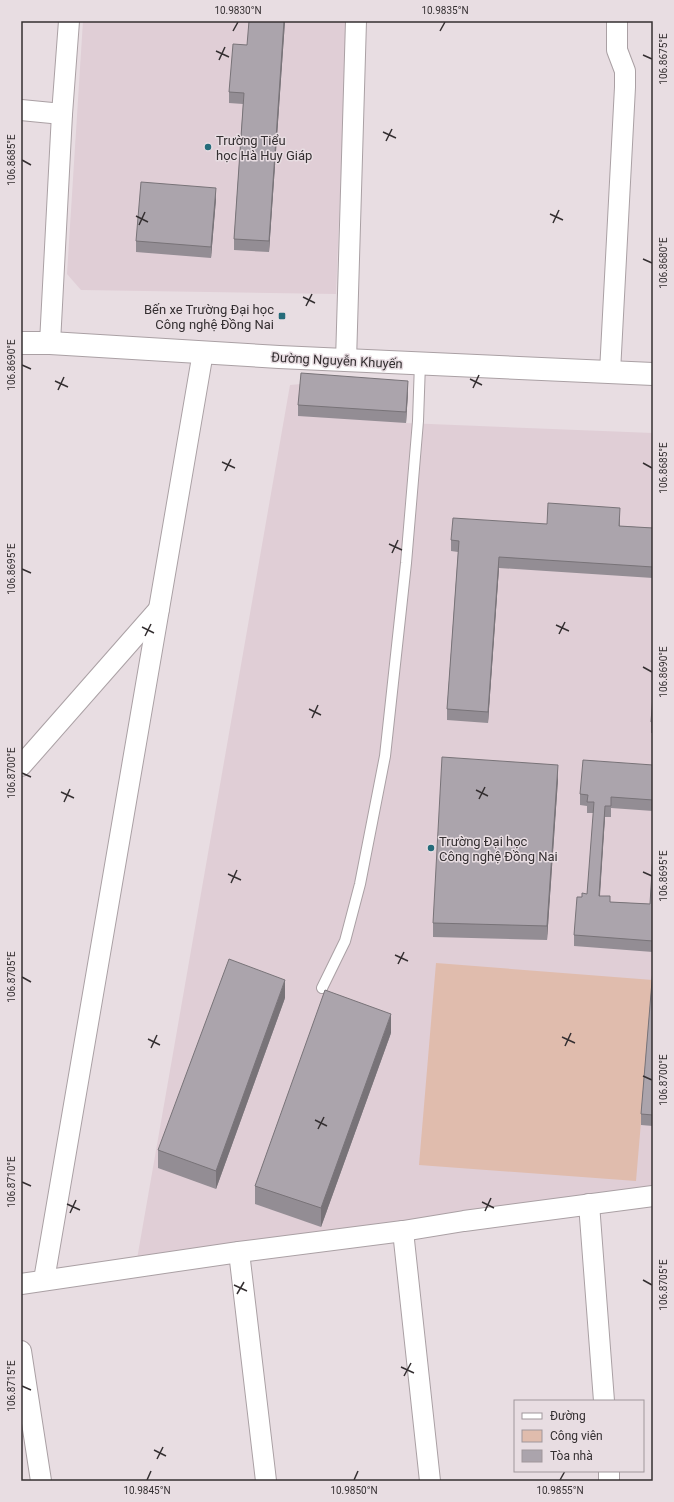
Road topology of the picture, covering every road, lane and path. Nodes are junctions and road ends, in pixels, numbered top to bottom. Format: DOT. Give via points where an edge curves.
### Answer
graph roads {
  1 [pos="69,21"];
  2 [pos="356,21"];
  3 [pos="617,21"];
  4 [pos="21,110"];
  5 [pos="62,114"];
  6 [pos="21,343"];
  7 [pos="50,343"];
  8 [pos="203,352"];
  9 [pos="346,360"];
  10 [pos="420,364"];
  11 [pos="610,372"];
  12 [pos="653,374"];
  13 [pos="159,609"];
  14 [pos="21,766"];
  15 [pos="322,988"];
  16 [pos="653,1196"];
  17 [pos="589,1204"];
  18 [pos="403,1231"];
  19 [pos="239,1252"];
  20 [pos="44,1280"];
  21 [pos="21,1284"];
  22 [pos="21,1351"];
  23 [pos="604,1400"];
  24 [pos="41,1481"];
  25 [pos="266,1481"];
  26 [pos="430,1481"];
  1 -- 5 [label="street"];
  2 -- 9 [label="street"];
  3 -- 11 [label="street" via="617,50 625,71 625,87"];
  4 -- 5 [label="street"];
  5 -- 7 [label="street"];
  6 -- 7 [label="street, Đường Nguyễn Khuyến"];
  7 -- 8 [label="street, Đường Nguyễn Khuyến"];
  8 -- 9 [label="street, Đường Nguyễn Khuyến"];
  8 -- 13 [label="street"];
  9 -- 10 [label="street, Đường Nguyễn Khuyến"];
  10 -- 11 [label="street, Đường Nguyễn Khuyến"];
  10 -- 15 [label="lane" via="418,421 406,563 385,756 360,884 345,942"];
  11 -- 12 [label="street, Đường Nguyễn Khuyến"];
  13 -- 14 [label="street"];
  13 -- 20 [label="street"];
  16 -- 17 [label="street"];
  17 -- 18 [label="street"];
  17 -- 23 [label="street"];
  18 -- 19 [label="street"];
  18 -- 26 [label="street"];
  19 -- 20 [label="street"];
  19 -- 25 [label="street"];
  20 -- 21 [label="street"];
  22 -- 24 [label="street"];
}
